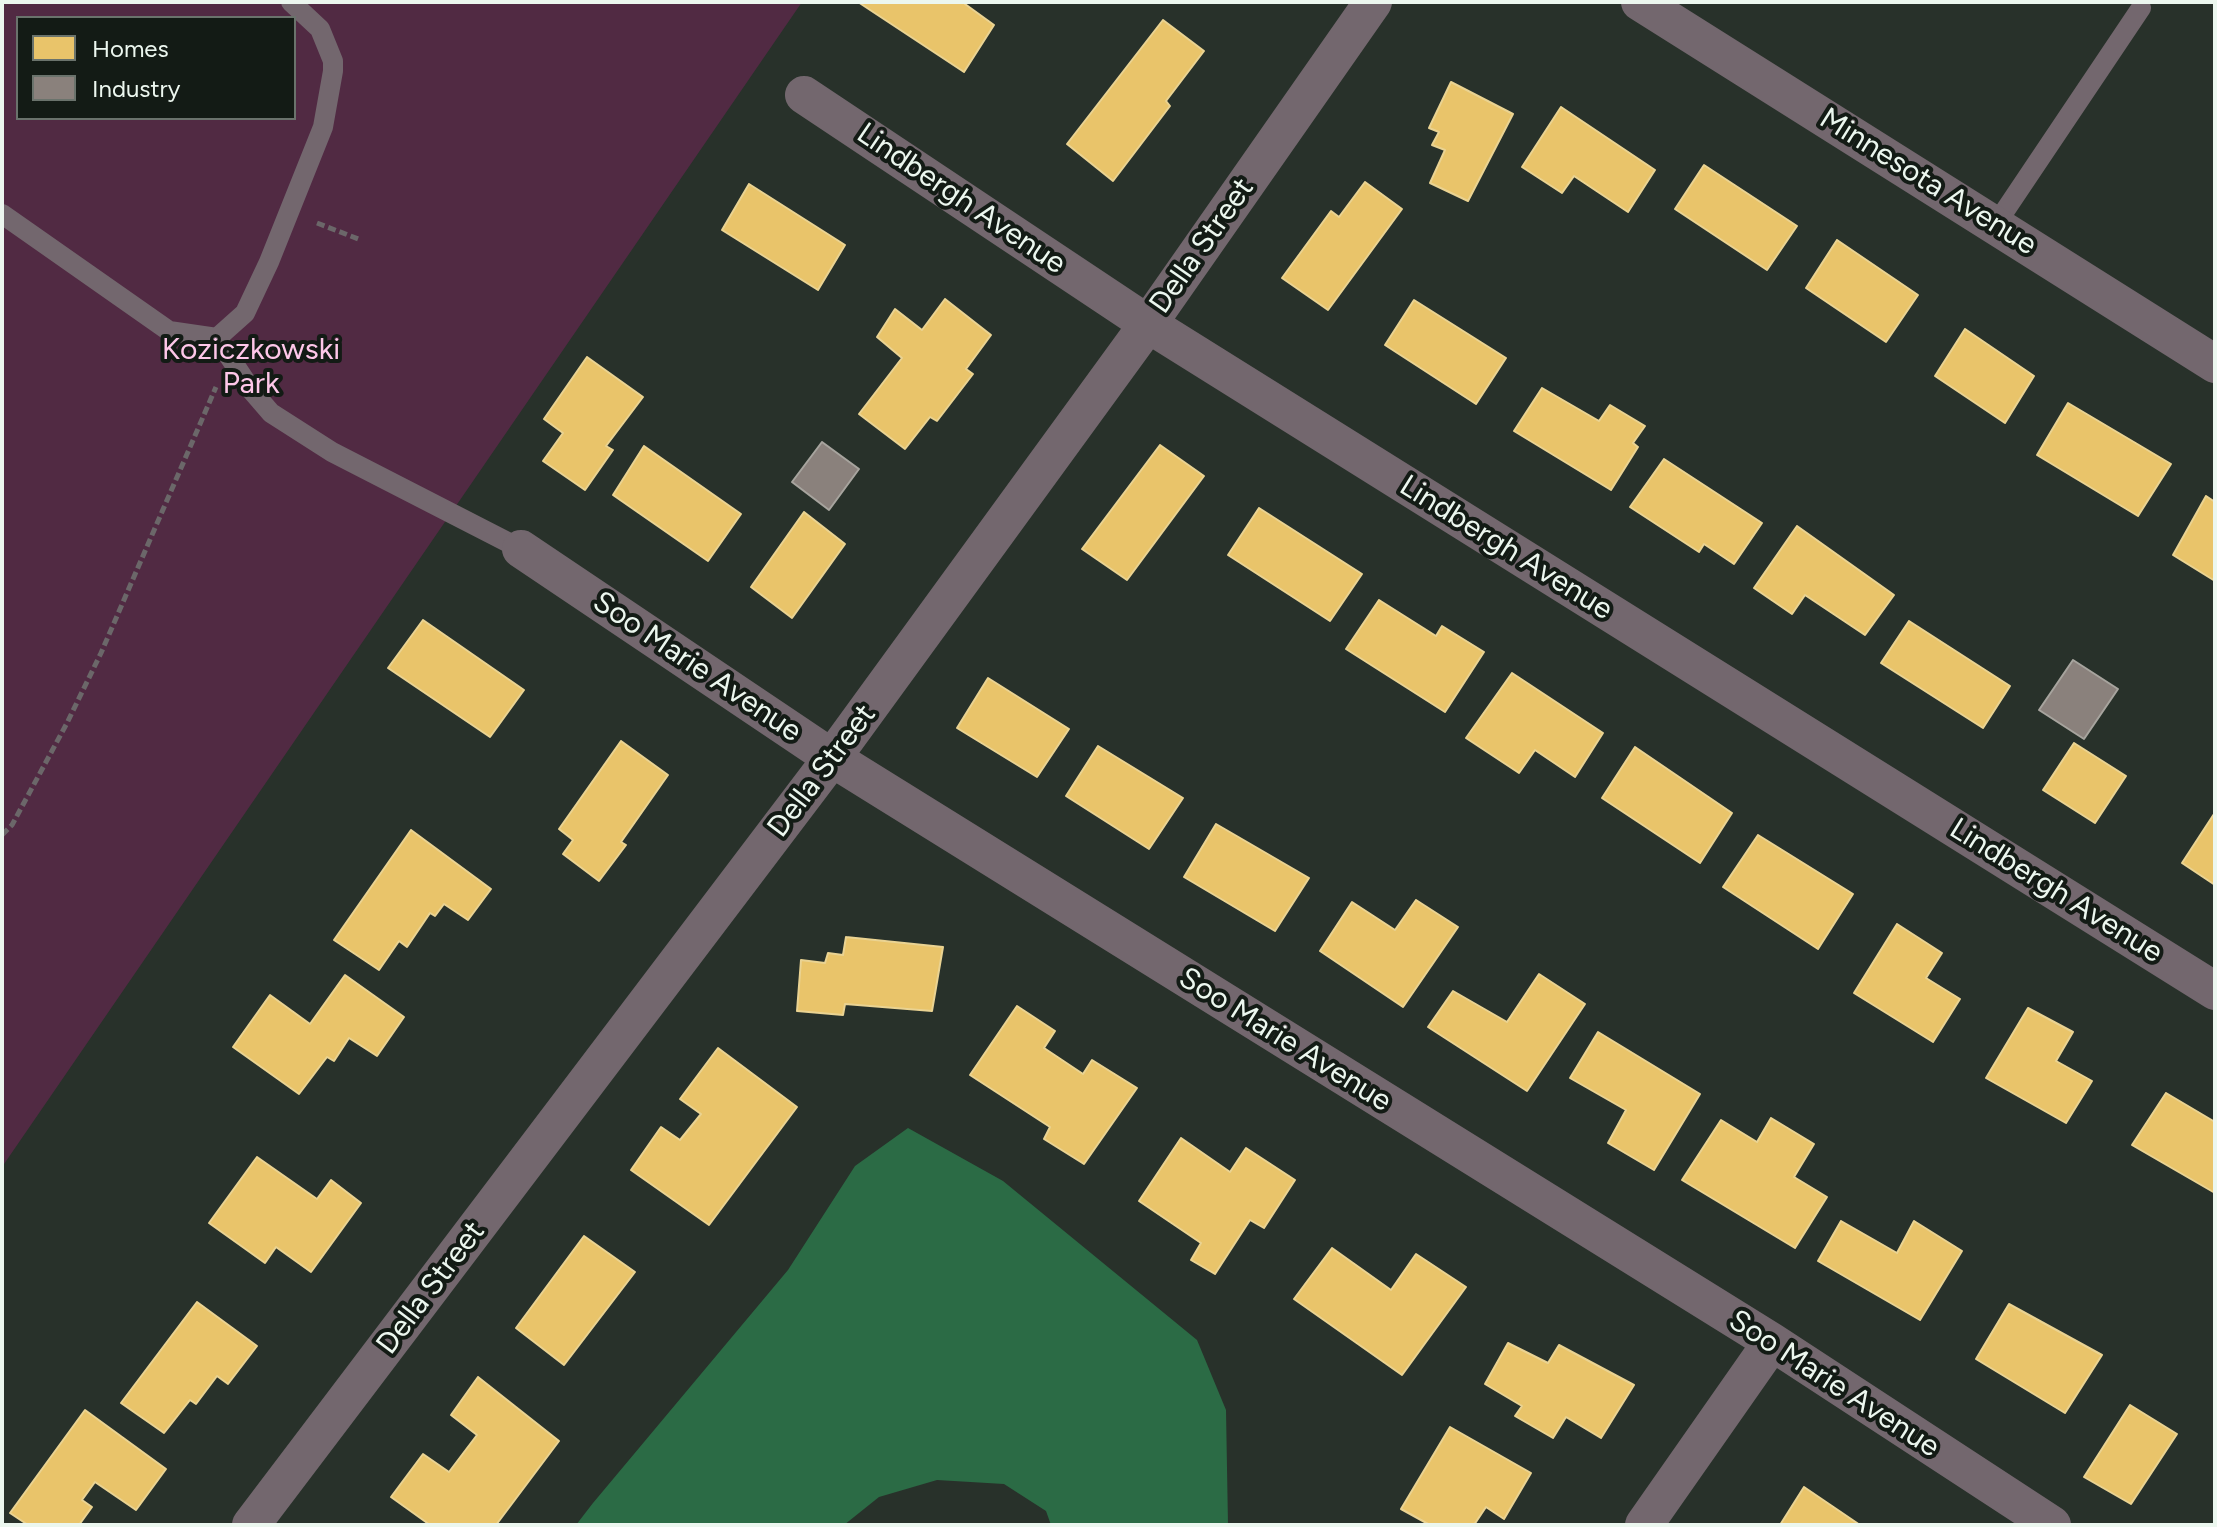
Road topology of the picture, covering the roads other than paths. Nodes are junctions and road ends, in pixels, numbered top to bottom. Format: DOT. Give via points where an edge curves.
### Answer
graph roads {
  1 [pos="291,2"];
  2 [pos="1373,2"];
  3 [pos="1640,2"];
  4 [pos="2141,8"];
  5 [pos="804,95"];
  6 [pos="2,214"];
  7 [pos="1996,224"];
  8 [pos="1148,324"];
  9 [pos="217,338"];
  10 [pos="2215,364"];
  11 [pos="521,549"];
  12 [pos="832,758"];
  13 [pos="2215,991"];
  14 [pos="1772,1342"];
  15 [pos="251,1525"];
  16 [pos="1644,1525"];
  17 [pos="2052,1525"];
  1 -- 9 [label="lane" via="320,29 333,61 323,127 245,313"];
  2 -- 8 [label="street, Della Street"];
  3 -- 7 [label="street, Minnesota Avenue"];
  4 -- 7 [label="lane"];
  5 -- 8 [label="street, Lindbergh Avenue"];
  6 -- 9 [label="lane" via="169,331"];
  7 -- 10 [label="street, Minnesota Avenue"];
  8 -- 12 [label="street, Della Street"];
  8 -- 13 [label="street, Lindbergh Avenue"];
  9 -- 11 [label="lane" via="271,413 332,452"];
  11 -- 12 [label="street, Soo Marie Avenue"];
  12 -- 14 [label="street, Soo Marie Avenue"];
  12 -- 15 [label="street, Della Street"];
  14 -- 16 [label="street"];
  14 -- 17 [label="street, Soo Marie Avenue"];
}
